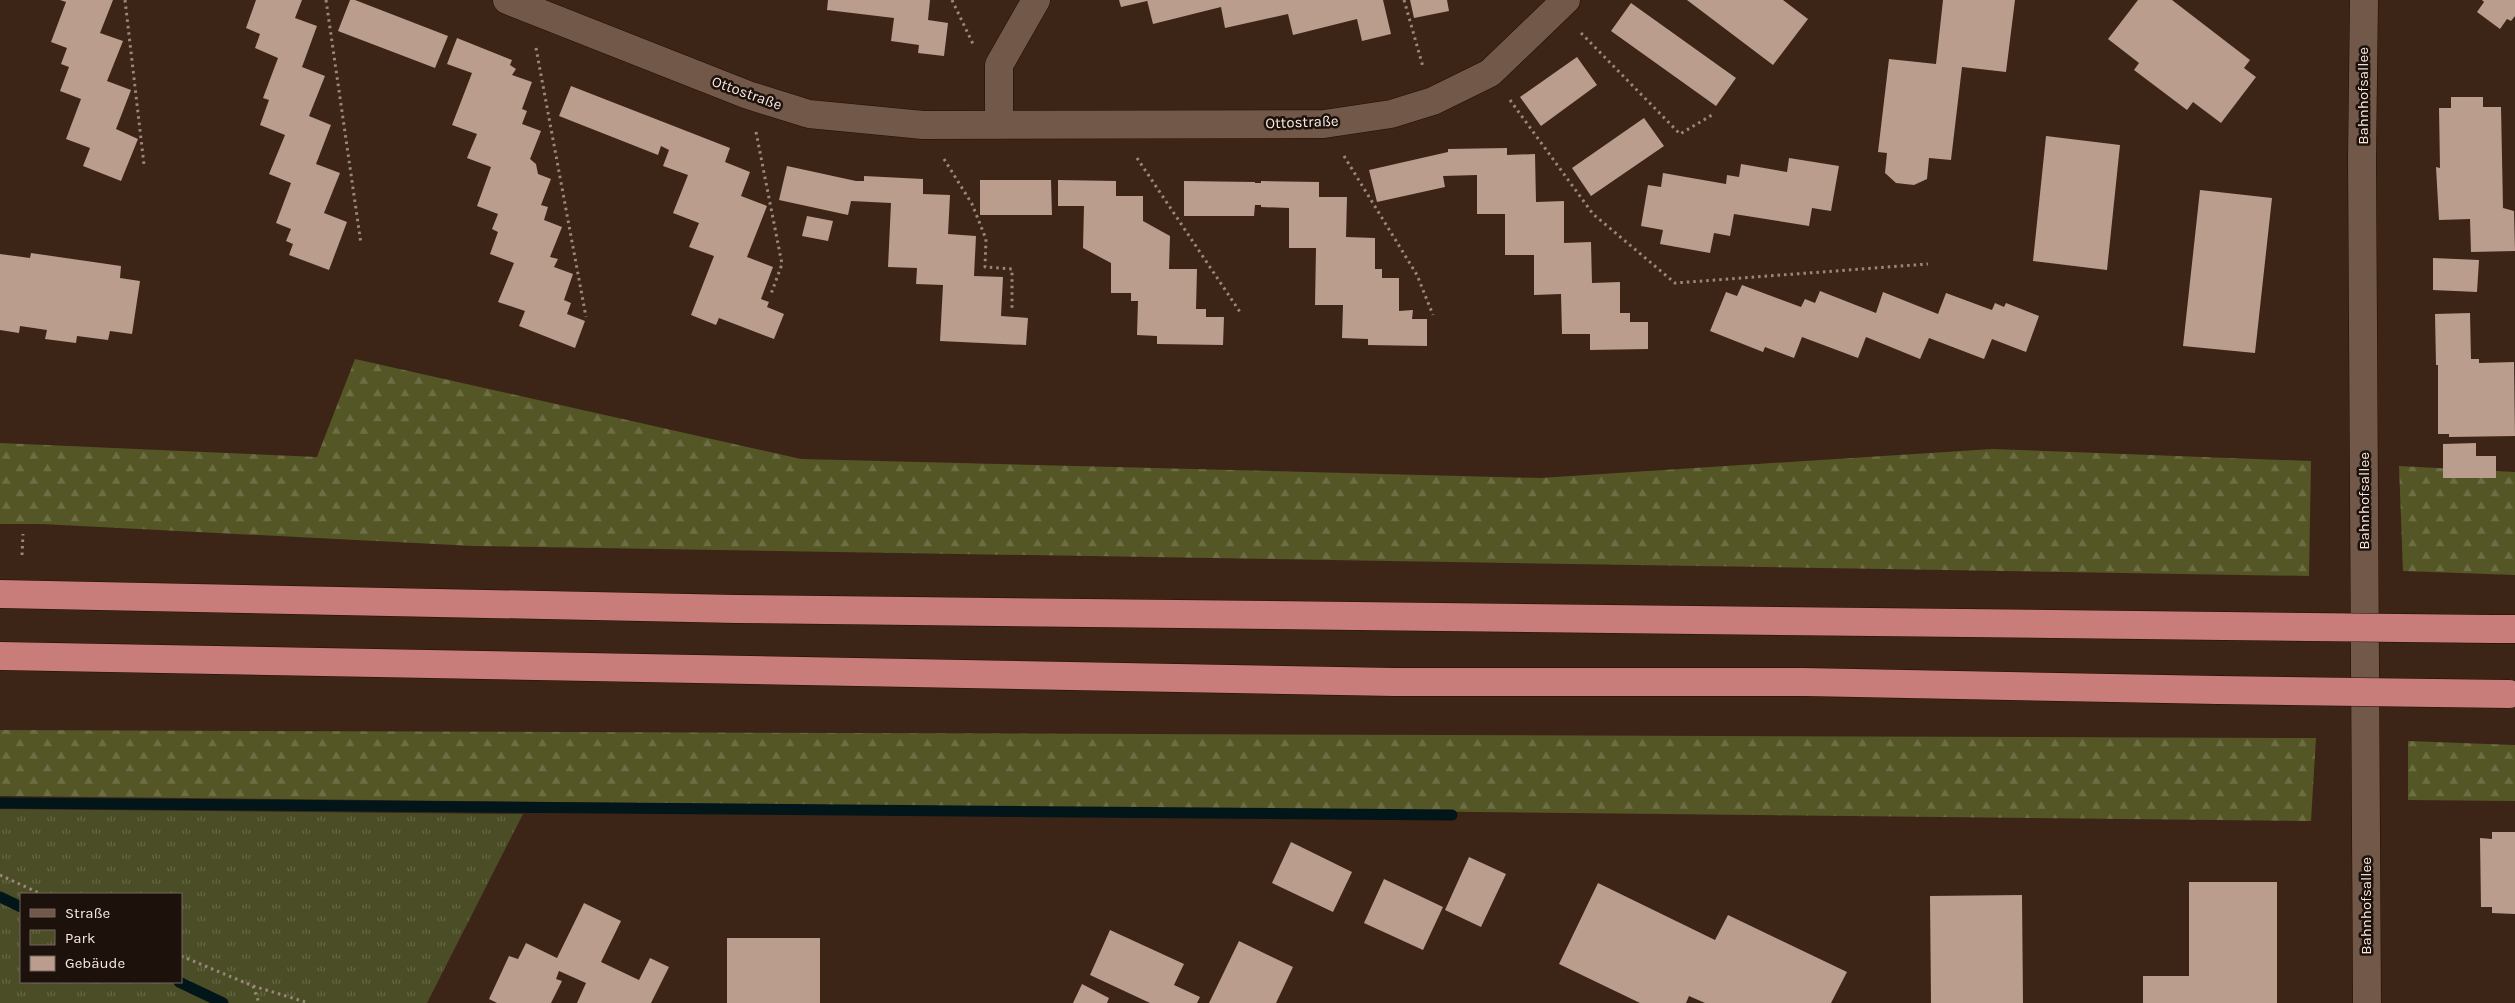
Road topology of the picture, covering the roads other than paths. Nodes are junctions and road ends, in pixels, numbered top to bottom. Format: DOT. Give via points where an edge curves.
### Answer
graph roads {
  1 [pos="1036,0"];
  2 [pos="2357,1"];
  3 [pos="518,4"];
  4 [pos="1562,5"];
  5 [pos="999,124"];
  6 [pos="0,594"];
  7 [pos="2504,629"];
  8 [pos="0,656"];
  9 [pos="2512,694"];
  10 [pos="2366,1003"];
  1 -- 5 [label="street" via="999,65"];
  2 -- 10 [label="street, Bahnhofsallee"];
  3 -- 5 [label="street, Ottostraße" via="748,95 809,114 923,125"];
  4 -- 5 [label="street, Ottostraße" via="1490,73 1433,101 1391,114 1324,124"];
  6 -- 7 [label="highway, bridge" via="737,609"];
  8 -- 9 [label="highway, bridge" via="1394,682 1794,682"];
}
